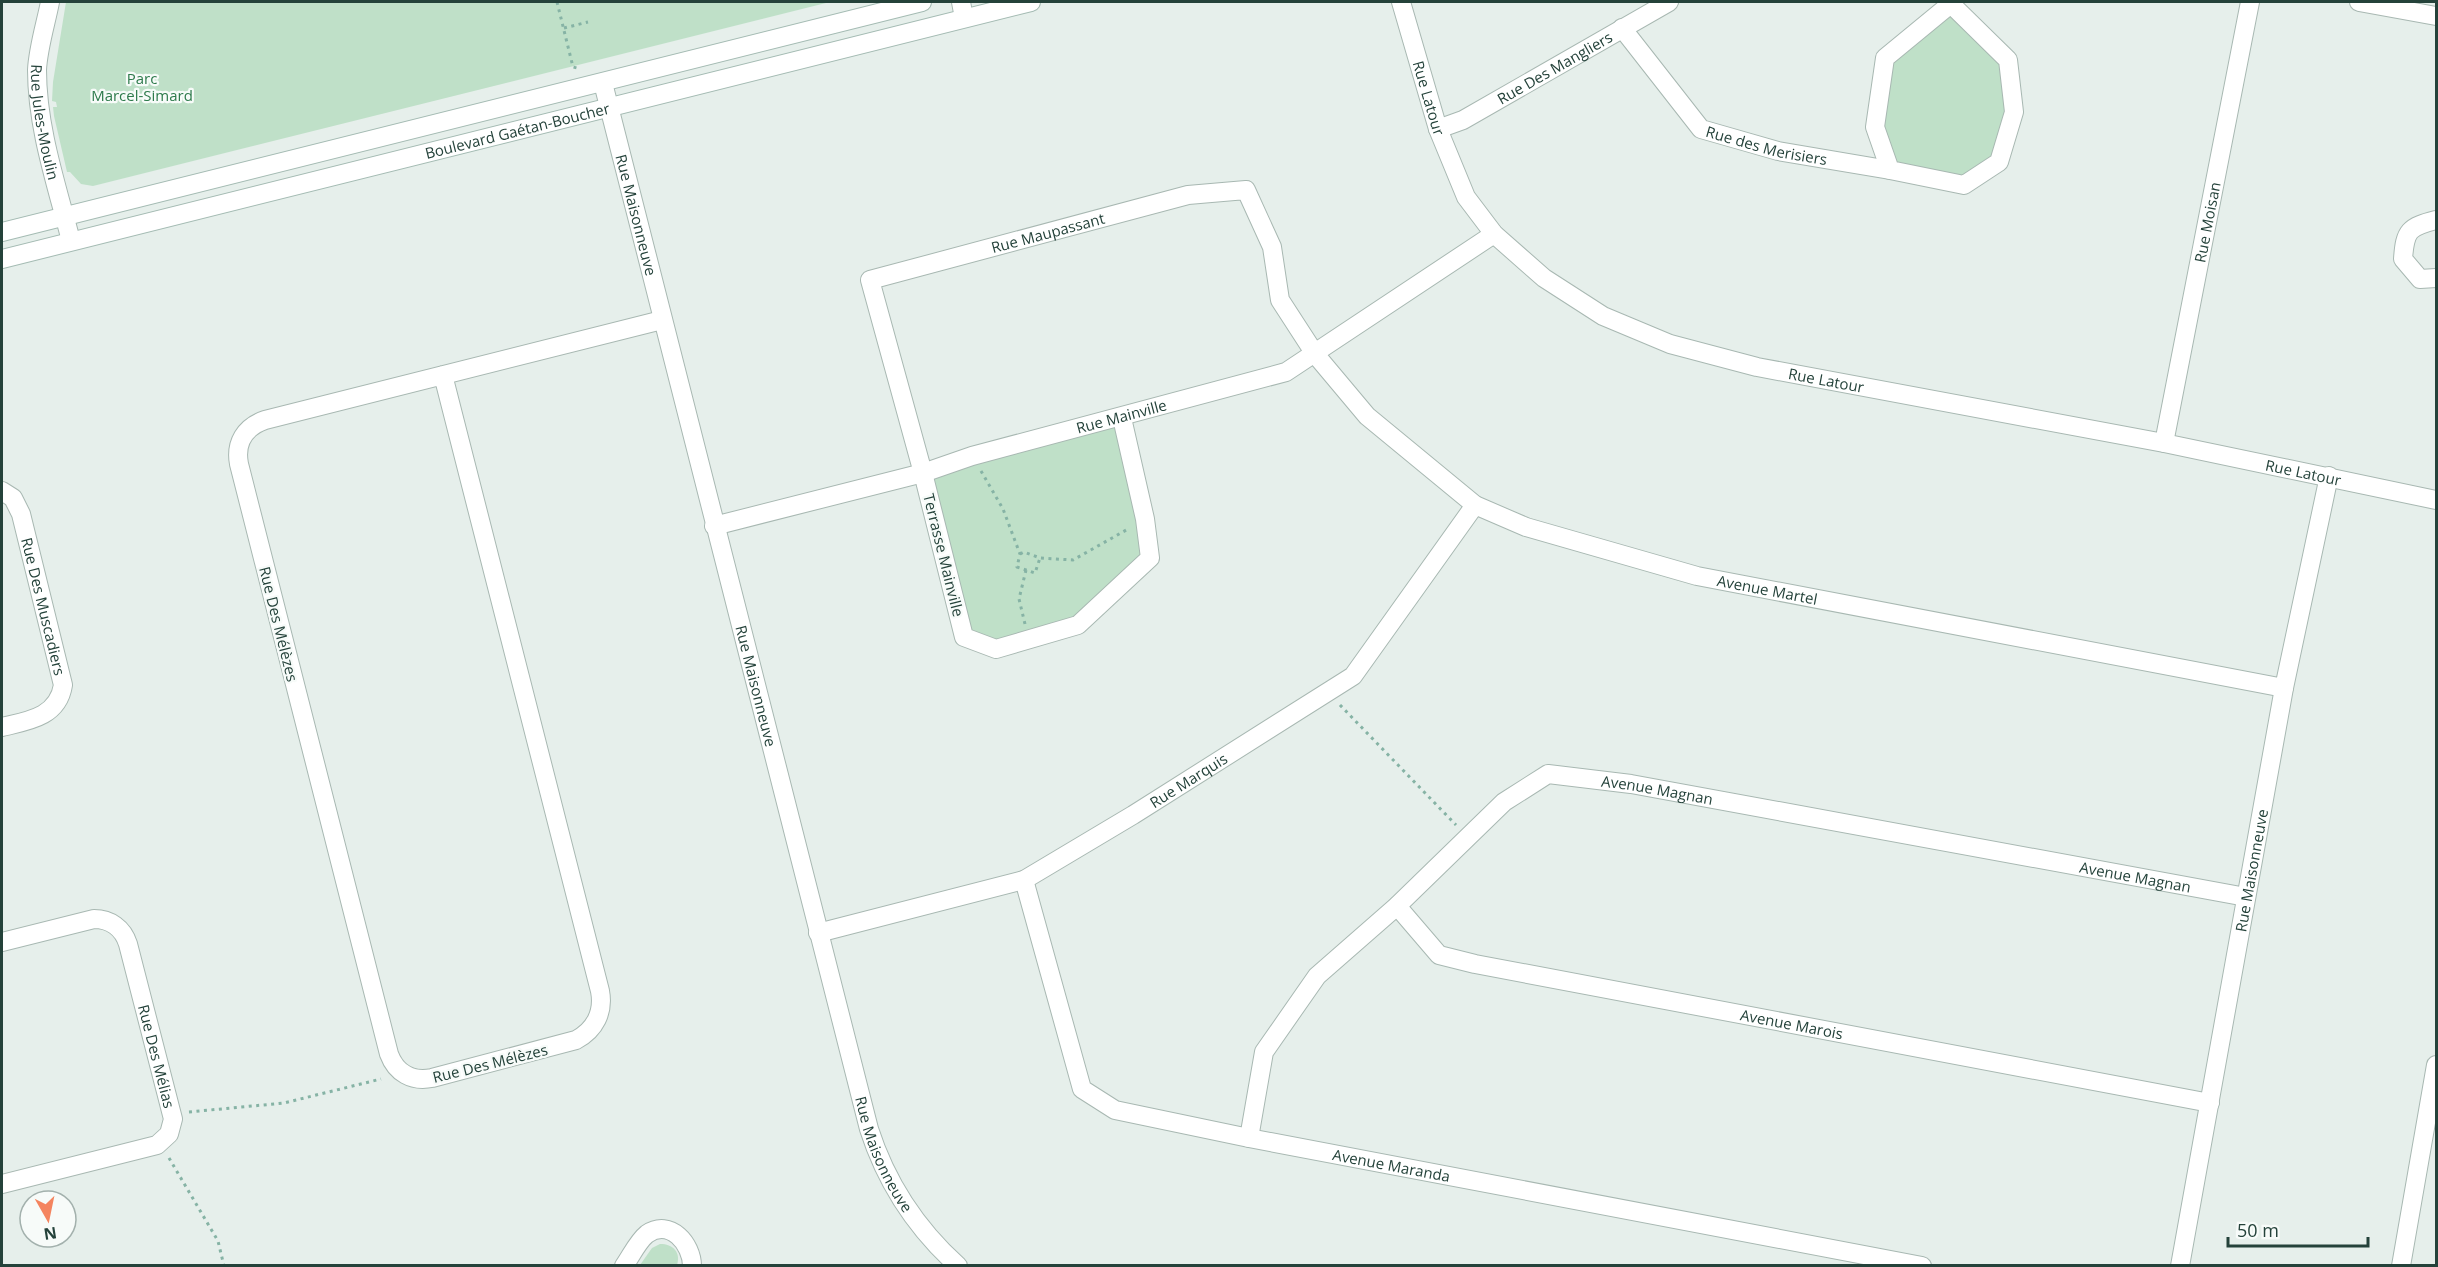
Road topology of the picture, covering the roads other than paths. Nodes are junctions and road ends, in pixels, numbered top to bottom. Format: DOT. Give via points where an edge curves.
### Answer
graph roads {
  1 [pos="50,2"];
  2 [pos="922,2"];
  3 [pos="1031,2"];
  4 [pos="1401,2"];
  5 [pos="1668,2"];
  6 [pos="2250,2"];
  7 [pos="2359,2"];
  8 [pos="1952,3"];
  9 [pos="963,10"];
  10 [pos="2436,16"];
  11 [pos="1622,28"];
  12 [pos="603,83"];
  13 [pos="609,108"];
  14 [pos="1438,129"];
  15 [pos="1890,170"];
  16 [pos="65,217"];
  17 [pos="2436,220"];
  18 [pos="2,232"];
  19 [pos="1494,234"];
  20 [pos="71,241"];
  21 [pos="2,259"];
  22 [pos="2436,279"];
  23 [pos="662,320"];
  24 [pos="1315,354"];
  25 [pos="443,375"];
  26 [pos="1122,417"];
  27 [pos="2164,443"];
  28 [pos="923,472"];
  29 [pos="2329,476"];
  30 [pos="2,491"];
  31 [pos="2436,500"];
  32 [pos="1474,505"];
  33 [pos="714,526"];
  34 [pos="2284,688"];
  35 [pos="2,727"];
  36 [pos="1024,880"];
  37 [pos="2246,897"];
  38 [pos="1397,906"];
  39 [pos="818,933"];
  40 [pos="2,942"];
  41 [pos="2436,1065"];
  42 [pos="2210,1103"];
  43 [pos="1249,1138"];
  44 [pos="2,1184"];
  45 [pos="624,1266"];
  46 [pos="692,1266"];
  47 [pos="958,1266"];
  48 [pos="1922,1266"];
  49 [pos="2180,1266"];
  50 [pos="2401,1266"];
  1 -- 16 [label="street, Rue Jules-Moulin" via="37,68 39,102"];
  2 -- 12 [label="street, Boulevard Gaétan-Boucher"];
  3 -- 9 [label="street, Boulevard Gaétan-Boucher"];
  4 -- 14 [label="street, Rue Latour"];
  5 -- 11 [label="street, Rue Des Mangliers"];
  6 -- 27 [label="street, Rue Moisan"];
  7 -- 10 [label="street"];
  8 -- 15 [label="street, Rue des Merisiers" via="1886,58 1875,127"];
  8 -- 15 [label="street, Rue des Merisiers" via="2008,60 2014,112 1999,162 1964,185"];
  9 -- 13 [label="street, Boulevard Gaétan-Boucher"];
  11 -- 14 [label="street, Rue Des Mangliers" via="1463,120"];
  11 -- 15 [label="street, Rue des Merisiers" via="1701,129 1778,151"];
  12 -- 13 [label="street, Rue Maisonneuve"];
  12 -- 16 [label="street, Boulevard Gaétan-Boucher"];
  13 -- 20 [label="street, Boulevard Gaétan-Boucher"];
  13 -- 23 [label="street, Rue Maisonneuve"];
  14 -- 19 [label="street, Rue Latour" via="1466,197"];
  16 -- 18 [label="street, Boulevard Gaétan-Boucher"];
  16 -- 20 [label="street, Rue Jules-Moulin"];
  17 -- 22 [label="street" via="2415,225 2404,240 2403,259 2420,279"];
  19 -- 24 [label="street, Rue Mainville"];
  19 -- 27 [label="street, Rue Latour" via="1544,278 1604,316 1670,344 1757,367"];
  20 -- 21 [label="street, Boulevard Gaétan-Boucher"];
  23 -- 25 [label="street, Rue Des Mélèzes"];
  23 -- 33 [label="street, Rue Maisonneuve"];
  24 -- 26 [label="street, Rue Mainville" via="1286,372"];
  24 -- 28 [label="street, Rue Maupassant" via="1280,300 1272,247 1246,190 1188,195 870,280"];
  24 -- 32 [label="street, Avenue Martel" via="1367,416"];
  25 -- 25 [label="street, Rue Des Mélèzes" via="259,422 244,434 238,452 389,1054 398,1069 418,1079 576,1040 595,1023 601,1004"];
  26 -- 28 [label="street, Rue Mainville"];
  26 -- 28 [label="street, Terrasse Mainville" via="1150,558 1078,625 996,649 964,637"];
  27 -- 29 [label="street, Rue Latour"];
  28 -- 33 [label="street, Rue Mainville"];
  29 -- 31 [label="street, Rue Latour"];
  29 -- 34 [label="street, Rue Maisonneuve"];
  30 -- 35 [label="street, Rue Des Muscadiers" via="13,498 21,513 63,685 57,702 45,715"];
  32 -- 34 [label="street, Avenue Martel" via="1526,527 1697,576"];
  32 -- 36 [label="street, Rue Marquis" via="1353,676"];
  33 -- 39 [label="street, Rue Maisonneuve"];
  34 -- 37 [label="street, Rue Maisonneuve"];
  36 -- 39 [label="street, Rue Marquis"];
  36 -- 43 [label="street, Avenue Maranda" via="1082,1089 1115,1110"];
  37 -- 38 [label="street, Avenue Magnan" via="1631,784 1548,774 1504,802"];
  37 -- 42 [label="street, Rue Maisonneuve"];
  38 -- 42 [label="street, Avenue Marois" via="1439,955 1475,964"];
  38 -- 43 [label="street, Avenue Magnan" via="1317,976 1264,1052"];
  39 -- 47 [label="street, Rue Maisonneuve" via="878,1153 912,1214"];
  40 -- 44 [label="street, Rue Des Mélias" via="94,919 120,929 128,944 173,1119 169,1134 157,1145"];
  41 -- 50 [label="street"];
  42 -- 49 [label="street, Rue Maisonneuve"];
  43 -- 48 [label="street, Avenue Maranda"];
  45 -- 46 [label="street" via="644,1237 663,1230 685,1241"];
}
